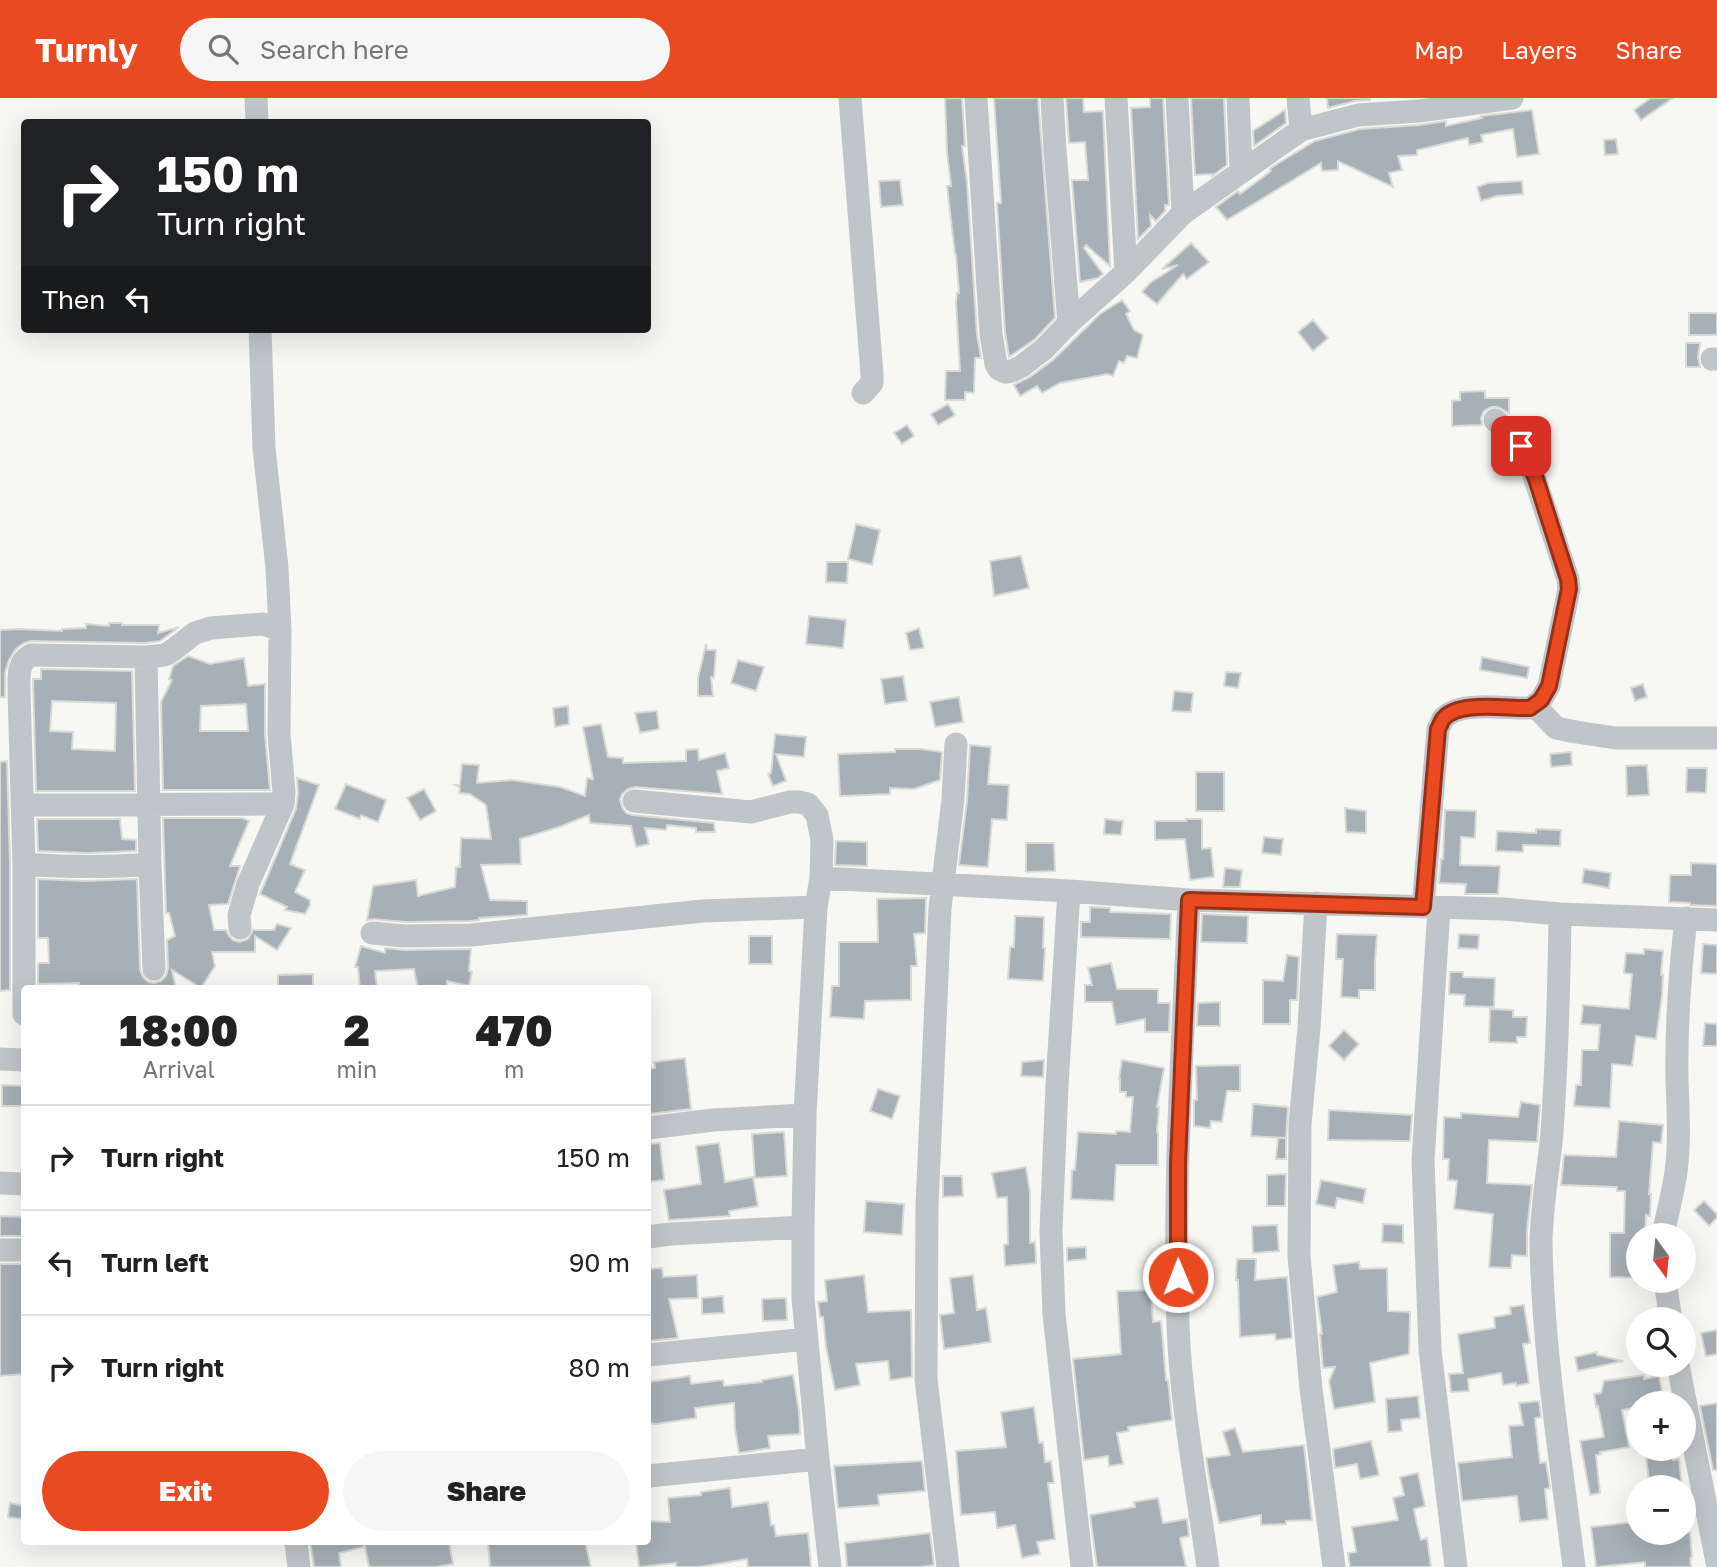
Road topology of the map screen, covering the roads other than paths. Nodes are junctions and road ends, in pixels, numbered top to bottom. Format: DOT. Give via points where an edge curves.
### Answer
graph roads {
  1 [pos="256,98"];
  2 [pos="849,98"];
  3 [pos="976,98"];
  4 [pos="1052,98"];
  5 [pos="1116,98"];
  6 [pos="1177,98"];
  7 [pos="1238,98"];
  8 [pos="1298,98"];
  9 [pos="1513,98"];
  10 [pos="1482,100"];
  11 [pos="1419,104"];
  12 [pos="1357,106"];
  13 [pos="257,119"];
  14 [pos="1301,130"];
  15 [pos="1241,170"];
  16 [pos="1183,213"];
  17 [pos="1126,272"];
  18 [pos="1069,323"];
  19 [pos="260,333"];
  20 [pos="863,393"];
  21 [pos="1495,420"];
  22 [pos="280,630"];
  23 [pos="146,657"];
  24 [pos="1535,706"];
  25 [pos="1717,738"];
  26 [pos="956,744"];
  27 [pos="634,801"];
  28 [pos="149,804"];
  29 [pos="283,804"];
  30 [pos="23,805"];
  31 [pos="24,864"];
  32 [pos="150,864"];
  33 [pos="821,878"];
  34 [pos="942,886"];
  35 [pos="1069,891"];
  36 [pos="1189,900"];
  37 [pos="1316,903"];
  38 [pos="816,907"];
  39 [pos="1431,908"];
  40 [pos="1560,914"];
  41 [pos="1686,918"];
  42 [pos="1717,920"];
  43 [pos="240,928"];
  44 [pos="372,933"];
  45 [pos="154,969"];
  46 [pos="24,985"];
  47 [pos="0,1059"];
  48 [pos="21,1060"];
  49 [pos="805,1115"];
  50 [pos="651,1128"];
  51 [pos="0,1183"];
  52 [pos="21,1184"];
  53 [pos="1665,1223"];
  54 [pos="803,1227"];
  55 [pos="651,1237"];
  56 [pos="0,1250"];
  57 [pos="21,1250"];
  58 [pos="807,1339"];
  59 [pos="651,1355"];
  60 [pos="1680,1377"];
  61 [pos="818,1459"];
  62 [pos="651,1476"];
  63 [pos="296,1545"];
  64 [pos="1717,1562"];
  65 [pos="299,1567"];
  66 [pos="830,1567"];
  67 [pos="948,1567"];
  68 [pos="1082,1567"];
  69 [pos="1208,1567"];
  70 [pos="1334,1567"];
  71 [pos="1456,1567"];
  72 [pos="1574,1567"];
  1 -- 13 [label="street"];
  2 -- 20 [label="street" via="872,374 872,383"];
  3 -- 18 [label="street" via="990,334 999,369 1005,372 1022,366"];
  4 -- 18 [label="street"];
  5 -- 17 [label="street"];
  6 -- 16 [label="street"];
  7 -- 15 [label="street"];
  8 -- 14 [label="street"];
  9 -- 10 [label="street"];
  10 -- 11 [label="street"];
  11 -- 12 [label="street"];
  12 -- 14 [label="street"];
  14 -- 15 [label="street"];
  15 -- 16 [label="street"];
  16 -- 17 [label="street"];
  17 -- 18 [label="street"];
  19 -- 22 [label="street" via="264,448"];
  21 -- 24 [label="street" via="1521,446 1530,464 1568,579 1549,686"];
  22 -- 23 [label="street" via="263,624 211,628 165,654"];
  22 -- 29 [label="street"];
  23 -- 28 [label="street"];
  23 -- 30 [label="street" via="25,658 19,691"];
  24 -- 25 [label="street" via="1556,728 1576,732 1616,738"];
  24 -- 39 [label="street" via="1474,706 1443,718 1438,729"];
  26 -- 34 [label="street"];
  27 -- 33 [label="street" via="751,812 790,802 808,804 817,815 822,840"];
  28 -- 29 [label="street"];
  28 -- 30 [label="street"];
  28 -- 32 [label="street"];
  29 -- 43 [label="street" via="248,884"];
  30 -- 31 [label="street"];
  31 -- 32 [label="street" via="82,868"];
  31 -- 46 [label="street"];
  32 -- 45 [label="street"];
  33 -- 34 [label="street"];
  33 -- 38 [label="street"];
  34 -- 35 [label="street"];
  34 -- 67 [label="street" via="927,1206 926,1379"];
  35 -- 36 [label="street"];
  35 -- 68 [label="street" via="1051,1231 1054,1314"];
  36 -- 37 [label="street"];
  36 -- 69 [label="street" via="1178,1164 1178,1326"];
  37 -- 39 [label="street"];
  37 -- 70 [label="street" via="1300,1124 1299,1256"];
  38 -- 44 [label="street" via="703,911 471,935"];
  38 -- 49 [label="street"];
  39 -- 40 [label="street"];
  39 -- 71 [label="street" via="1423,1161 1430,1350"];
  40 -- 41 [label="street"];
  40 -- 72 [label="street" via="1552,1132 1541,1240 1550,1367"];
  41 -- 42 [label="street"];
  41 -- 53 [label="street" via="1678,1031 1678,1150"];
  47 -- 48 [label="street"];
  49 -- 50 [label="street"];
  49 -- 54 [label="street"];
  51 -- 52 [label="street"];
  54 -- 55 [label="street"];
  54 -- 58 [label="street"];
  56 -- 57 [label="street"];
  58 -- 59 [label="street"];
  58 -- 61 [label="street"];
  60 -- 64 [label="street"];
  61 -- 62 [label="street"];
  61 -- 66 [label="street"];
  63 -- 65 [label="street"];
}
